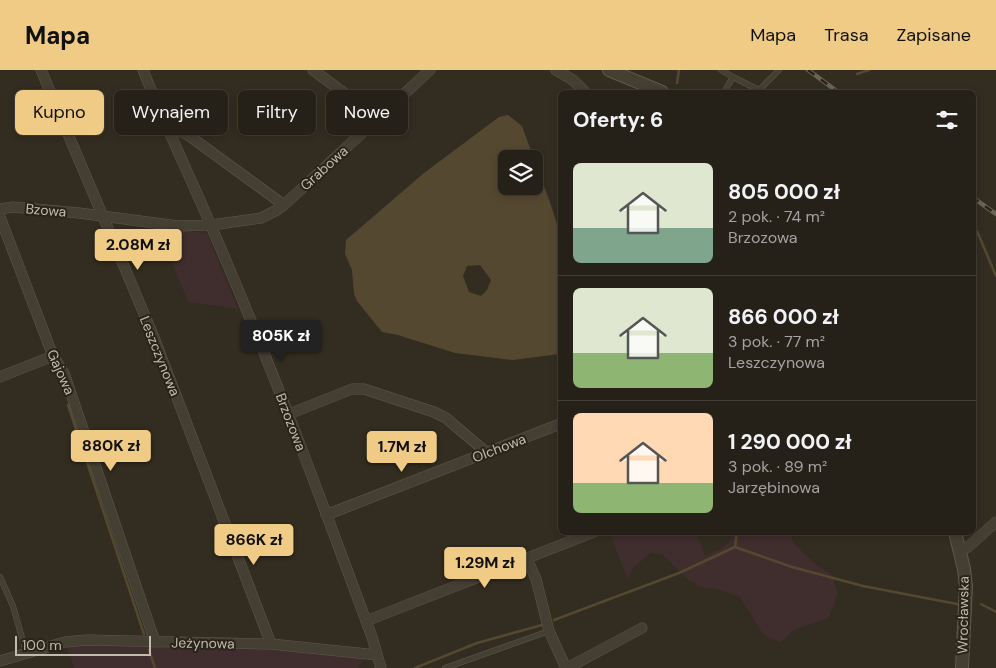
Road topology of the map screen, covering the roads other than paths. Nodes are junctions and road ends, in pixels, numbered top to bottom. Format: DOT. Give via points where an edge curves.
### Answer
graph roads {
  1 [pos="41,70"];
  2 [pos="143,70"];
  3 [pos="313,70"];
  4 [pos="430,70"];
  5 [pos="556,70"];
  6 [pos="609,70"];
  7 [pos="721,70"];
  8 [pos="779,70"];
  9 [pos="733,77"];
  10 [pos="151,90"];
  11 [pos="340,90"];
  12 [pos="408,90"];
  13 [pos="583,90"];
  14 [pos="657,90"];
  15 [pos="725,90"];
  16 [pos="169,135"];
  17 [pos="188,135"];
  18 [pos="360,135"];
  19 [pos="284,205"];
  20 [pos="0,209"];
  21 [pos="103,216"];
  22 [pos="0,217"];
  23 [pos="211,225"];
  24 [pos="53,356"];
  25 [pos="0,377"];
  26 [pos="289,414"];
  27 [pos="558,425"];
  28 [pos="486,452"];
  29 [pos="326,515"];
  30 [pos="996,522"];
  31 [pos="587,535"];
  32 [pos="956,535"];
  33 [pos="960,550"];
  34 [pos="527,559"];
  35 [pos="0,577"];
  36 [pos="366,621"];
  37 [pos="642,628"];
  38 [pos="549,631"];
  39 [pos="155,642"];
  40 [pos="271,644"];
  41 [pos="26,652"];
  42 [pos="378,655"];
  43 [pos="0,661"];
  44 [pos="382,668"];
  45 [pos="445,668"];
  46 [pos="566,668"];
  47 [pos="962,668"];
  1 -- 21 [label="street, Leszczynowa"];
  2 -- 10 [label="street, Brzozowa"];
  3 -- 11 [label="street"];
  4 -- 12 [label="street, Grabowa"];
  5 -- 13 [label="street"];
  6 -- 14 [label="street"];
  7 -- 9 [label="lane"];
  8 -- 9 [label="lane" via="759,90"];
  9 -- 15 [label="lane"];
  16 -- 23 [label="street, Brzozowa"];
  17 -- 19 [label="street"];
  18 -- 19 [label="street, Grabowa"];
  19 -- 23 [label="street, Grabowa" via="262,218"];
  20 -- 21 [label="street, Bzowa" via="13,207"];
  21 -- 23 [label="street, Bzowa" via="178,226"];
  21 -- 40 [label="street, Leszczynowa" via="156,344"];
  22 -- 24 [label="street, Gajowa"];
  23 -- 26 [label="street, Brzozowa"];
  24 -- 25 [label="street"];
  24 -- 39 [label="street, Gajowa" via="64,374"];
  26 -- 28 [label="street" via="352,389 364,389 446,418"];
  26 -- 29 [label="street, Brzozowa"];
  27 -- 28 [label="street, Olchowa"];
  28 -- 29 [label="street, Olchowa"];
  29 -- 36 [label="street, Brzozowa"];
  30 -- 33 [label="street" via="968,547"];
  31 -- 34 [label="street"];
  32 -- 33 [label="street, Wrocławska"];
  33 -- 47 [label="street, Wrocławska" via="966,586"];
  34 -- 36 [label="street"];
  34 -- 38 [label="street" via="536,579"];
  35 -- 41 [label="lane" via="13,606"];
  36 -- 42 [label="street, Brzozowa"];
  37 -- 46 [label="street"];
  38 -- 45 [label="lane"];
  38 -- 46 [label="street"];
  39 -- 40 [label="street, Jeżynowa"];
  39 -- 41 [label="street, Jeżynowa" via="87,640"];
  40 -- 42 [label="street, Jeżynowa"];
  41 -- 43 [label="street, Jeżynowa"];
  42 -- 44 [label="street, Brzozowa"];
}
